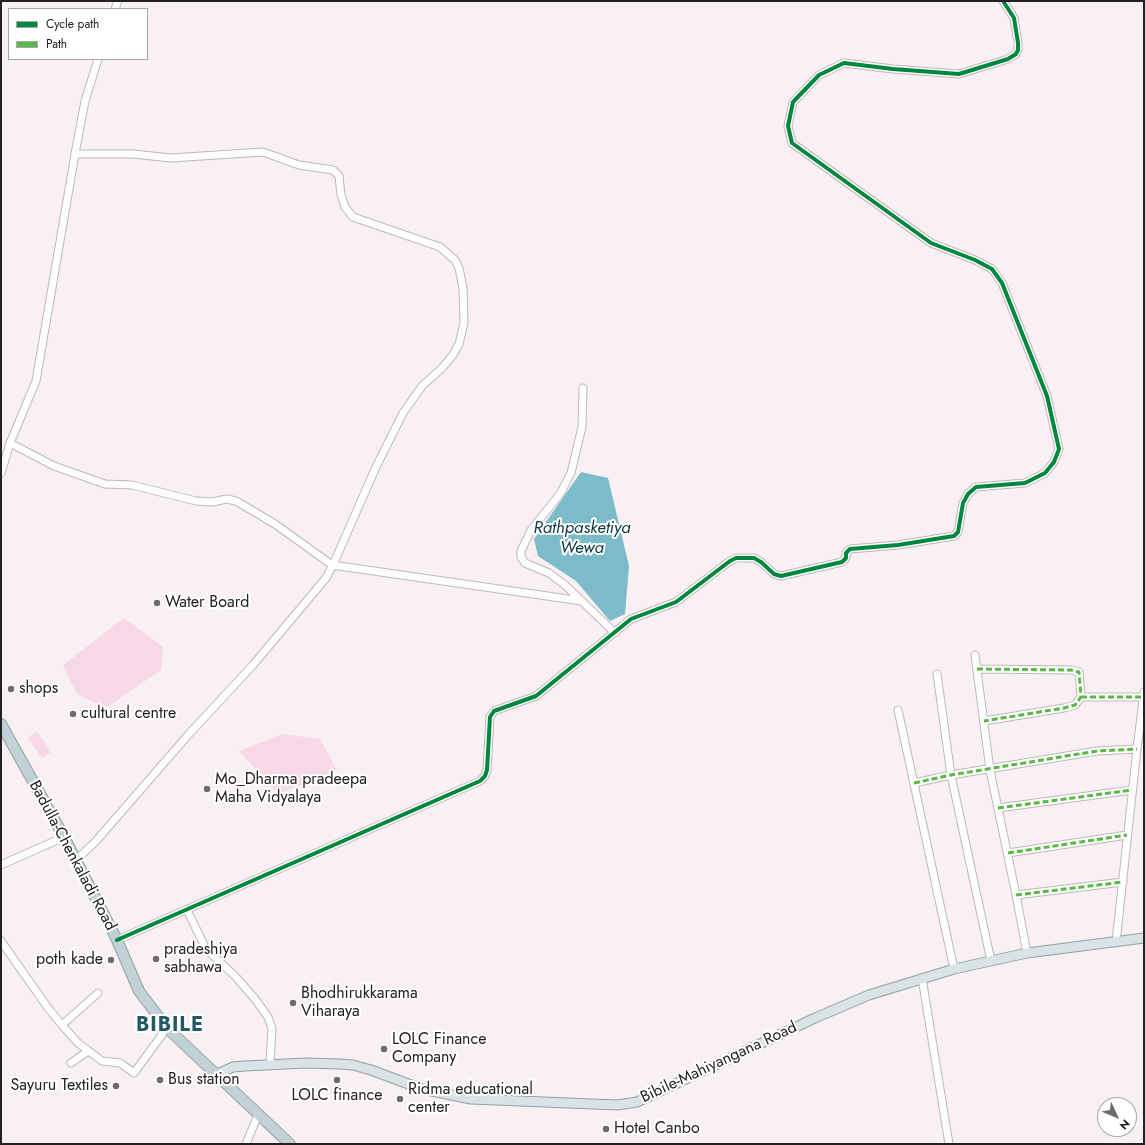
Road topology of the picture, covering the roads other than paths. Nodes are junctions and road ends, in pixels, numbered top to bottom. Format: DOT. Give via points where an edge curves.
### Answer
graph roads {
  1 [pos="1003,1"];
  2 [pos="98,60"];
  3 [pos="75,154"];
  4 [pos="583,388"];
  5 [pos="10,443"];
  6 [pos="1,473"];
  7 [pos="333,565"];
  8 [pos="582,601"];
  9 [pos="615,633"];
  10 [pos="975,655"];
  11 [pos="977,669"];
  12 [pos="937,674"];
  13 [pos="1144,695"];
  14 [pos="1081,697"];
  15 [pos="898,710"];
  16 [pos="984,721"];
  17 [pos="1,724"];
  18 [pos="1136,749"];
  19 [pos="990,770"];
  20 [pos="951,775"];
  21 [pos="914,783"];
  22 [pos="1132,790"];
  23 [pos="998,808"];
  24 [pos="1128,835"];
  25 [pos="64,837"];
  26 [pos="1008,853"];
  27 [pos="75,861"];
  28 [pos="1,865"];
  29 [pos="1122,882"];
  30 [pos="1016,895"];
  31 [pos="187,910"];
  32 [pos="1144,938"];
  33 [pos="117,940"];
  34 [pos="1,941"];
  35 [pos="1116,942"];
  36 [pos="1027,953"];
  37 [pos="991,961"];
  38 [pos="954,970"];
  39 [pos="922,978"];
  40 [pos="98,993"];
  41 [pos="62,1025"];
  42 [pos="167,1028"];
  43 [pos="88,1051"];
  44 [pos="71,1063"];
  45 [pos="270,1064"];
  46 [pos="218,1074"];
  47 [pos="258,1115"];
  48 [pos="246,1144"];
  49 [pos="290,1144"];
  50 [pos="949,1144"];
  1 -- 9 [label="street" via="1014,18 1018,43 1016,54 1008,60 959,74 844,63 819,75 792,102 788,126 792,143 931,243 992,269 1002,283 1047,396 1059,449 1054,462 1045,473 1025,483 976,487 963,503 958,532 954,536 850,550 842,562 781,576 774,574 754,558 736,558 676,602 631,619"];
  2 -- 3 [label="street" via="85,101"];
  3 -- 5 [label="street" via="36,381"];
  3 -- 7 [label="street" via="133,154 171,158 263,152 299,165 333,170 339,176 345,207 353,217 440,247 455,260 463,288 464,323 459,344 453,355 422,386 403,413"];
  4 -- 8 [label="street" via="582,427 572,473 560,494 531,530 521,551 525,563 549,573"];
  5 -- 6 [label="street"];
  5 -- 7 [label="street" via="54,466 105,484 132,485 196,501 236,501 275,524"];
  7 -- 8 [label="street"];
  7 -- 27 [label="street" via="326,578 253,665 96,841"];
  8 -- 9 [label="street"];
  9 -- 31 [label="street" via="536,696 494,711 490,717 487,770 480,781"];
  10 -- 11 [label="street"];
  11 -- 14 [label="street" via="1079,672"];
  11 -- 16 [label="street"];
  12 -- 20 [label="street"];
  13 -- 14 [label="street"];
  13 -- 18 [label="street"];
  14 -- 16 [label="street" via="1075,705 1064,708"];
  15 -- 21 [label="street"];
  16 -- 19 [label="street"];
  17 -- 25 [label="highway, Badulla-Chenkaladi Road"];
  18 -- 19 [label="street" via="1097,751"];
  18 -- 22 [label="street"];
  19 -- 20 [label="street"];
  19 -- 23 [label="street"];
  20 -- 21 [label="street"];
  20 -- 37 [label="street"];
  21 -- 38 [label="street"];
  22 -- 23 [label="street"];
  22 -- 24 [label="street"];
  23 -- 26 [label="street"];
  24 -- 26 [label="street"];
  24 -- 29 [label="street"];
  25 -- 27 [label="highway, Badulla-Chenkaladi Road"];
  25 -- 28 [label="street"];
  26 -- 30 [label="street"];
  27 -- 33 [label="highway, Badulla-Chenkaladi Road"];
  29 -- 30 [label="street"];
  29 -- 35 [label="street"];
  30 -- 36 [label="street"];
  31 -- 33 [label="street"];
  31 -- 45 [label="street" via="206,949 256,999 268,1017 272,1030"];
  32 -- 35 [label="main road, Bibile-Mahiyangana Road"];
  33 -- 42 [label="highway, Badulla-Chenkaladi Road" via="139,991"];
  34 -- 41 [label="street"];
  35 -- 36 [label="main road, Bibile-Mahiyangana Road"];
  36 -- 37 [label="main road, Bibile-Mahiyangana Road"];
  37 -- 38 [label="main road, Bibile-Mahiyangana Road"];
  38 -- 39 [label="main road, Bibile-Mahiyangana Road"];
  39 -- 45 [label="main road, Bibile-Mahiyangana Road" via="869,995 658,1094 637,1102 617,1105 470,1099 422,1089 353,1065"];
  39 -- 50 [label="street"];
  40 -- 41 [label="street"];
  41 -- 43 [label="street"];
  42 -- 43 [label="street" via="134,1073 120,1063 102,1061"];
  42 -- 46 [label="highway, Badulla-Chenkaladi Road"];
  43 -- 44 [label="street"];
  45 -- 46 [label="main road, Bibile-Mahiyangana Road" via="233,1067"];
  46 -- 47 [label="highway, Badulla-Chenkaladi Road"];
  47 -- 48 [label="street"];
  47 -- 49 [label="highway, Badulla-Chenkaladi Road"];
}
